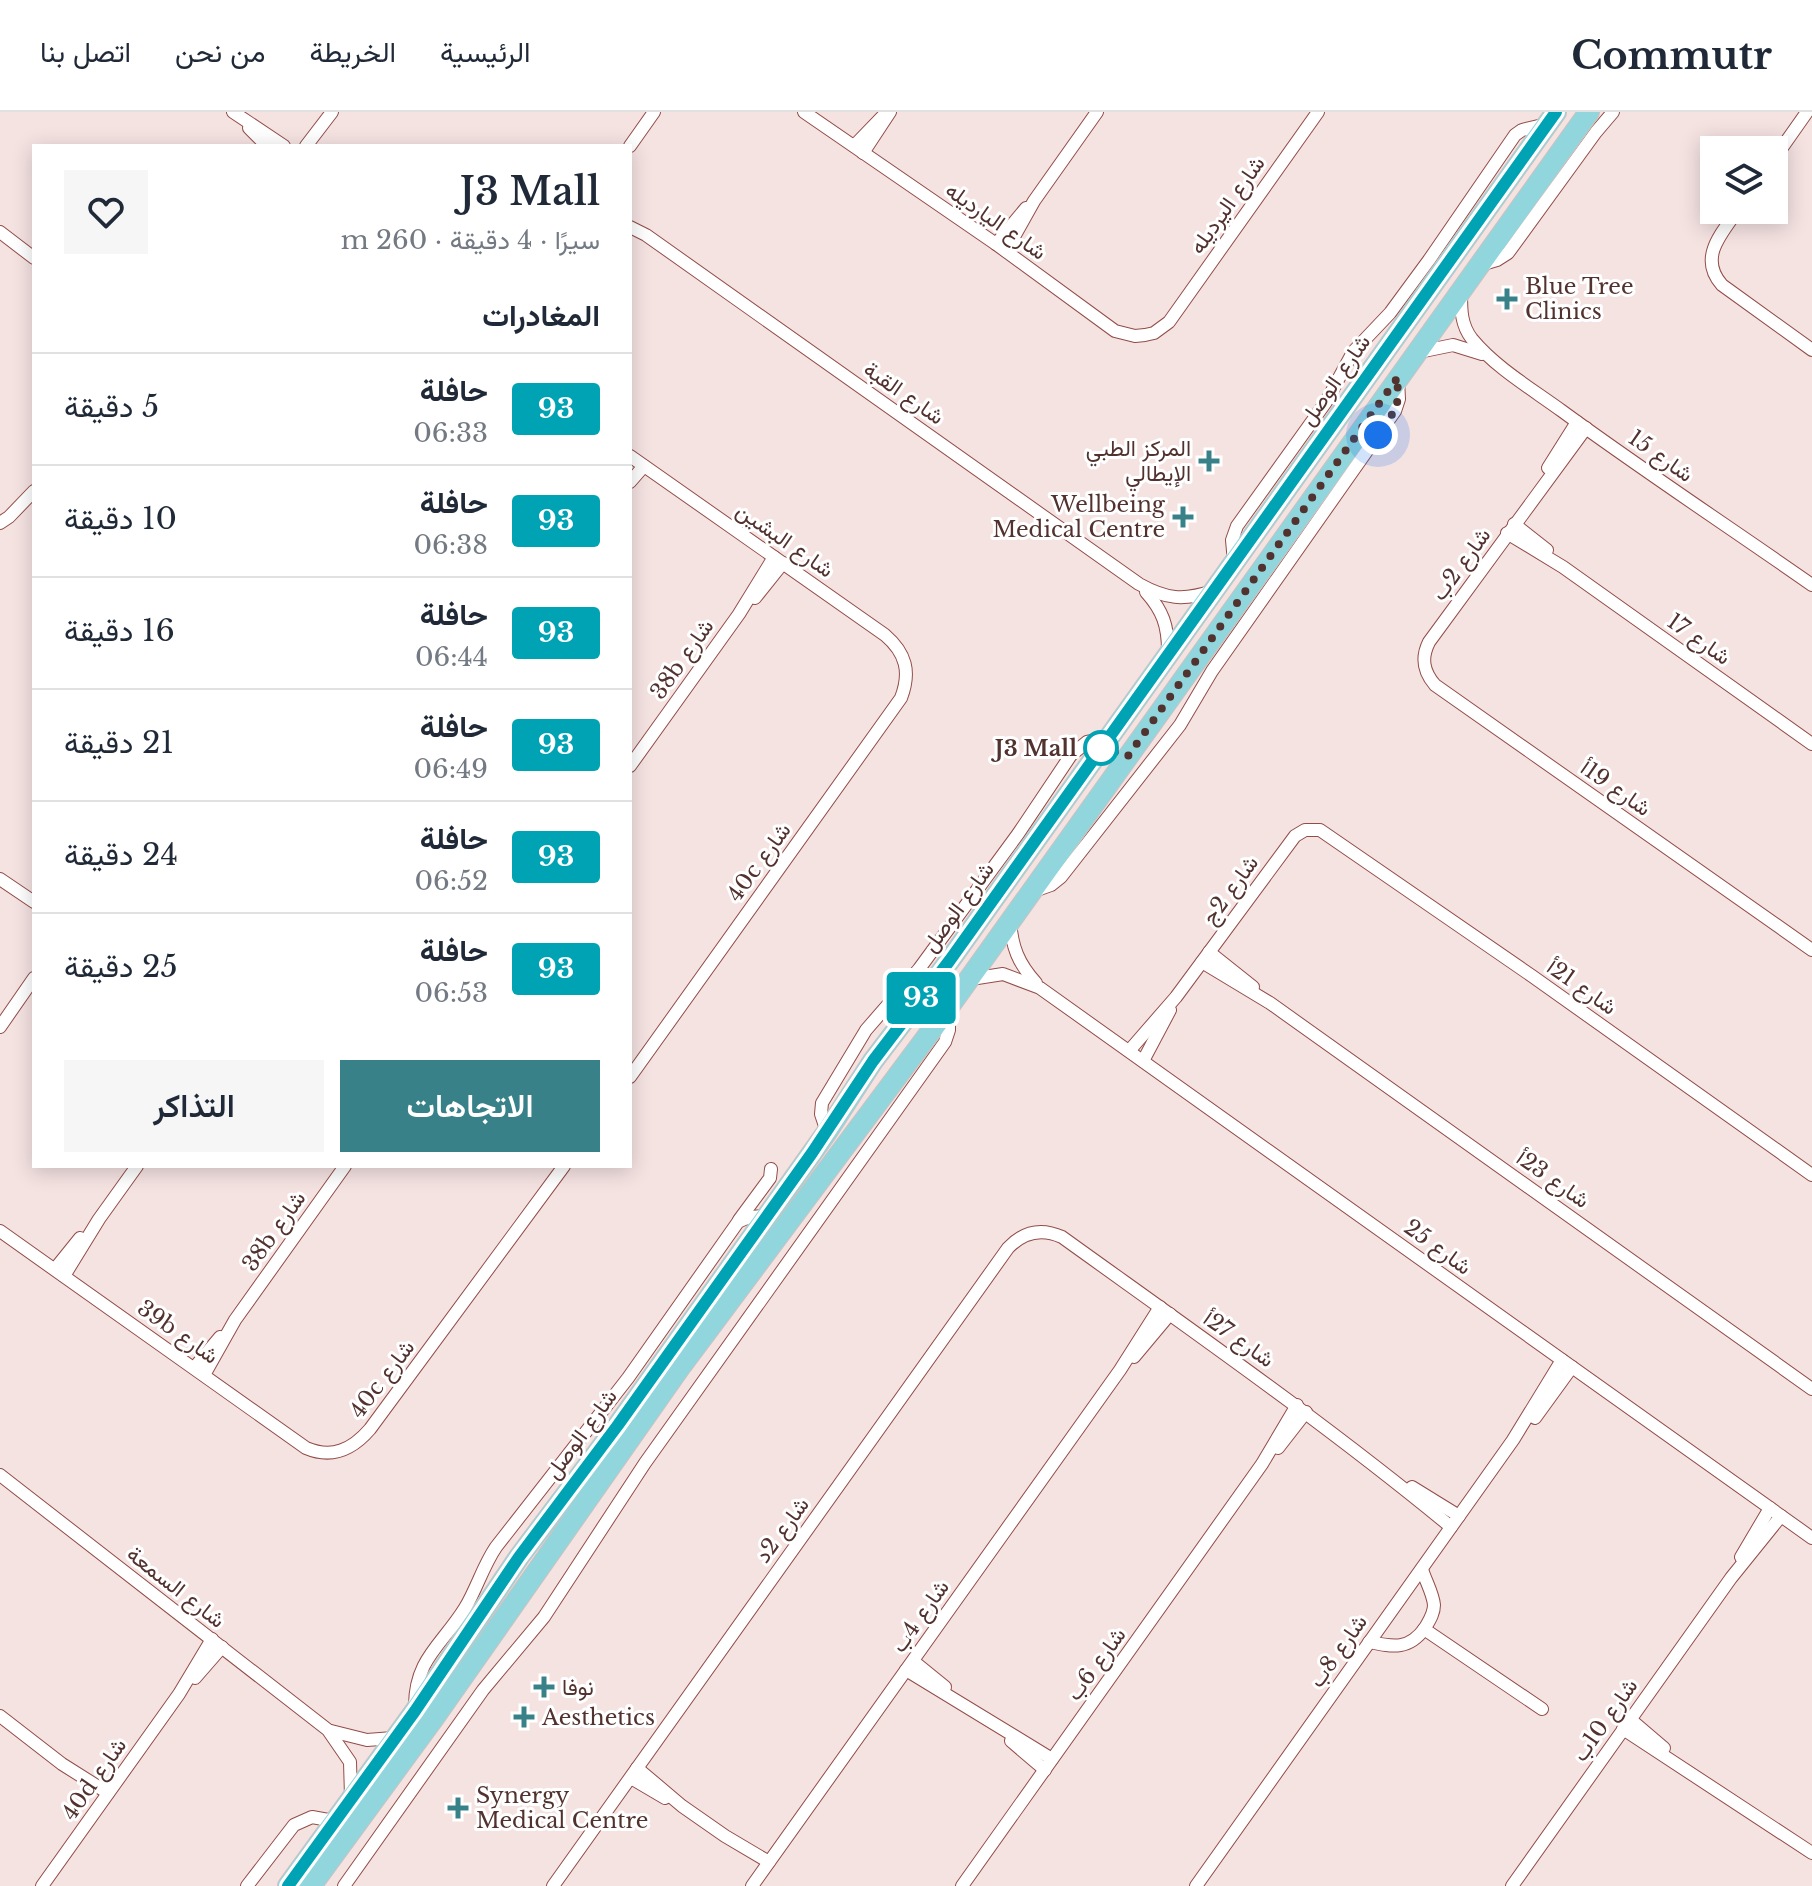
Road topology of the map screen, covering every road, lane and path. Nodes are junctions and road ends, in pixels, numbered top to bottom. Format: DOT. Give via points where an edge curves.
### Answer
graph roads {
  1 [pos="332,112"];
  2 [pos="654,112"];
  3 [pos="804,112"];
  4 [pos="889,112"];
  5 [pos="1097,112"];
  6 [pos="1318,112"];
  7 [pos="1589,112"];
  8 [pos="1613,112"];
  9 [pos="1807,112"];
  10 [pos="238,116"];
  11 [pos="1552,118"];
  12 [pos="1788,139"];
  13 [pos="265,144"];
  14 [pos="281,144"];
  15 [pos="308,144"];
  16 [pos="631,144"];
  17 [pos="859,150"];
  18 [pos="632,220"];
  19 [pos="1728,224"];
  20 [pos="632,228"];
  21 [pos="0,232"];
  22 [pos="646,235"];
  23 [pos="1001,248"];
  24 [pos="32,256"];
  25 [pos="1477,266"];
  26 [pos="1462,289"];
  27 [pos="1169,322"];
  28 [pos="1812,350"];
  29 [pos="1415,354"];
  30 [pos="1489,357"];
  31 [pos="1581,425"];
  32 [pos="635,462"];
  33 [pos="32,493"];
  34 [pos="0,523"];
  35 [pos="1510,529"];
  36 [pos="778,560"];
  37 [pos="1139,584"];
  38 [pos="1812,585"];
  39 [pos="1213,591"];
  40 [pos="1429,642"];
  41 [pos="1167,656"];
  42 [pos="907,665"];
  43 [pos="1812,744"];
  44 [pos="632,763"];
  45 [pos="1328,833"];
  46 [pos="0,879"];
  47 [pos="21,895"];
  48 [pos="32,901"];
  49 [pos="32,908"];
  50 [pos="1010,921"];
  51 [pos="1812,950"];
  52 [pos="1206,957"];
  53 [pos="968,980"];
  54 [pos="32,981"];
  55 [pos="1040,988"];
  56 [pos="1176,997"];
  57 [pos="949,1007"];
  58 [pos="0,1027"];
  59 [pos="1129,1051"];
  60 [pos="1143,1061"];
  61 [pos="632,1070"];
  62 [pos="136,1168"];
  63 [pos="344,1168"];
  64 [pos="563,1168"];
  65 [pos="771,1169"];
  66 [pos="1812,1175"];
  67 [pos="766,1216"];
  68 [pos="738,1222"];
  69 [pos="0,1231"];
  70 [pos="1062,1237"];
  71 [pos="60,1272"];
  72 [pos="1165,1311"];
  73 [pos="1567,1364"];
  74 [pos="199,1372"];
  75 [pos="1812,1389"];
  76 [pos="1302,1408"];
  77 [pos="338,1453"];
  78 [pos="0,1475"];
  79 [pos="1770,1508"];
  80 [pos="1781,1516"];
  81 [pos="1455,1521"];
  82 [pos="1812,1538"];
  83 [pos="1422,1569"];
  84 [pos="1731,1578"];
  85 [pos="1424,1629"];
  86 [pos="1369,1642"];
  87 [pos="217,1643"];
  88 [pos="909,1666"];
  89 [pos="1542,1709"];
  90 [pos="415,1711"];
  91 [pos="0,1716"];
  92 [pos="1627,1724"];
  93 [pos="328,1730"];
  94 [pos="393,1738"];
  95 [pos="1048,1764"];
  96 [pos="634,1773"];
  97 [pos="105,1798"];
  98 [pos="351,1798"];
  99 [pos="334,1821"];
  100 [pos="1812,1853"];
  101 [pos="766,1866"];
  102 [pos="42,1886"];
  103 [pos="247,1886"];
  104 [pos="288,1886"];
  105 [pos="311,1886"];
  106 [pos="344,1886"];
  107 [pos="553,1886"];
  108 [pos="752,1886"];
  109 [pos="962,1886"];
  110 [pos="1196,1886"];
  111 [pos="1512,1886"];
  1 -- 15 [label="street"];
  2 -- 16 [label="street"];
  3 -- 17 [label="street, شارع اليارديله"];
  4 -- 17 [label="street"];
  5 -- 23 [label="street"];
  6 -- 27 [label="street, شارع اليرديله"];
  7 -- 25 [label="main road, شارع الوصل"];
  8 -- 25 [label="street" via="1508,253"];
  9 -- 12 [label="street"];
  10 -- 13 [label="street"];
  10 -- 14 [label="street"];
  11 -- 39 [label="main road, شارع الوصل"];
  17 -- 23 [label="street, شارع اليارديله"];
  18 -- 22 [label="street, شارع القبة"];
  19 -- 28 [label="street" via="1715,241 1711,259 1722,285"];
  20 -- 22 [label="street, شارع القبة"];
  21 -- 24 [label="street"];
  22 -- 37 [label="street, شارع القبة"];
  23 -- 27 [label="street, شارع اليارديله" via="1115,331 1145,335"];
  25 -- 26 [label="main road, شارع الوصل"];
  26 -- 29 [label="main road, شارع الوصل"];
  26 -- 30 [label="street, شارع 15" via="1465,326"];
  29 -- 30 [label="street, شارع 15" via="1453,345"];
  29 -- 50 [label="main road, شارع الوصل"];
  30 -- 31 [label="street, شارع 15"];
  31 -- 35 [label="street, شارع 2ب"];
  31 -- 38 [label="street, شارع 15"];
  32 -- 36 [label="street, شارع البشين"];
  33 -- 34 [label="street"];
  35 -- 40 [label="street, شارع 2ب"];
  35 -- 43 [label="street, شارع 17"];
  36 -- 42 [label="street, شارع البشين" via="885,635"];
  36 -- 44 [label="street, 38b شارع"];
  37 -- 39 [label="street, شارع القبة" via="1173,599"];
  37 -- 41 [label="street, شارع القبة" via="1163,615"];
  39 -- 41 [label="main road, شارع الوصل"];
  40 -- 51 [label="street, شارع 19أ" via="1424,667 1435,685"];
  41 -- 67 [label="main road, شارع الوصل"];
  42 -- 61 [label="street, 40c شارع" via="901,698"];
  45 -- 52 [label="street, شارع 2ج" via="1313,829 1295,836"];
  45 -- 66 [label="street, شارع 21أ"];
  46 -- 47 [label="street"];
  47 -- 48 [label="street"];
  47 -- 49 [label="street"];
  50 -- 53 [label="main road, شارع الوصل"];
  50 -- 55 [label="street, شارع 25" via="1014,952"];
  52 -- 56 [label="street, شارع 2ج"];
  52 -- 75 [label="street, شارع 23أ"];
  53 -- 55 [label="street, شارع 25" via="1003,974"];
  53 -- 57 [label="main road, شارع الوصل"];
  54 -- 58 [label="street"];
  55 -- 59 [label="street, شارع 25"];
  56 -- 59 [label="street, شارع 2ج"];
  56 -- 60 [label="street, شارع 2ج"];
  57 -- 105 [label="main road, شارع الوصل" via="679,1369"];
  57 -- 106 [label="street" via="945,1042 645,1463 544,1617 483,1690"];
  59 -- 60 [label="street, شارع 25"];
  60 -- 73 [label="street, شارع 25"];
  62 -- 71 [label="street"];
  63 -- 74 [label="street, 38b شارع"];
  64 -- 77 [label="street, 40c شارع" via="370,1429"];
  65 -- 68 [label="street"];
  67 -- 68 [label="street"];
  67 -- 90 [label="main road, شارع الوصل" via="519,1557"];
  68 -- 90 [label="street" via="628,1378 491,1554 466,1605 420,1672"];
  69 -- 71 [label="street, 39b شارع"];
  70 -- 72 [label="street, شارع 27أ"];
  70 -- 96 [label="street, شارع 2د" via="1036,1231 1008,1248"];
  71 -- 74 [label="street, 39b شارع"];
  72 -- 76 [label="street, شارع 27أ"];
  72 -- 88 [label="street, شارع 4ب"];
  73 -- 79 [label="street, شارع 25"];
  73 -- 81 [label="street, شارع 8ب"];
  74 -- 77 [label="street, 39b شارع" via="306,1448"];
  76 -- 81 [label="street, شارع 27أ"];
  76 -- 95 [label="street, شارع 6ب"];
  78 -- 87 [label="street, شارع السمعة"];
  79 -- 80 [label="street, شارع 25"];
  79 -- 84 [label="street, شارع 10ب"];
  80 -- 82 [label="street, شارع 25"];
  80 -- 84 [label="street, شارع 10ب"];
  81 -- 83 [label="street, شارع 8ب"];
  83 -- 85 [label="street" via="1434,1603"];
  83 -- 86 [label="street, شارع 8ب"];
  84 -- 92 [label="street, شارع 10ب"];
  85 -- 86 [label="street" via="1403,1647"];
  85 -- 89 [label="street"];
  86 -- 110 [label="street, شارع 8ب"];
  87 -- 93 [label="street, شارع السمعة"];
  87 -- 97 [label="street, 40d شارع"];
  88 -- 95 [label="street"];
  88 -- 101 [label="street, شارع 4ب"];
  90 -- 94 [label="main road, شارع الوصل"];
  91 -- 97 [label="street"];
  92 -- 100 [label="street"];
  92 -- 111 [label="street, شارع 10ب"];
  93 -- 94 [label="street, شارع السمعة" via="367,1740"];
  93 -- 98 [label="street, شارع السمعة" via="350,1762"];
  94 -- 98 [label="main road, شارع الوصل"];
  95 -- 109 [label="street, شارع 6ب"];
  96 -- 101 [label="street"];
  96 -- 107 [label="street, شارع 2د"];
  97 -- 102 [label="street, 40d شارع"];
  98 -- 99 [label="main road, شارع الوصل"];
  99 -- 103 [label="street" via="312,1817 294,1825"];
  99 -- 104 [label="main road, شارع الوصل"];
  101 -- 108 [label="street, شارع 4ب"];
}
